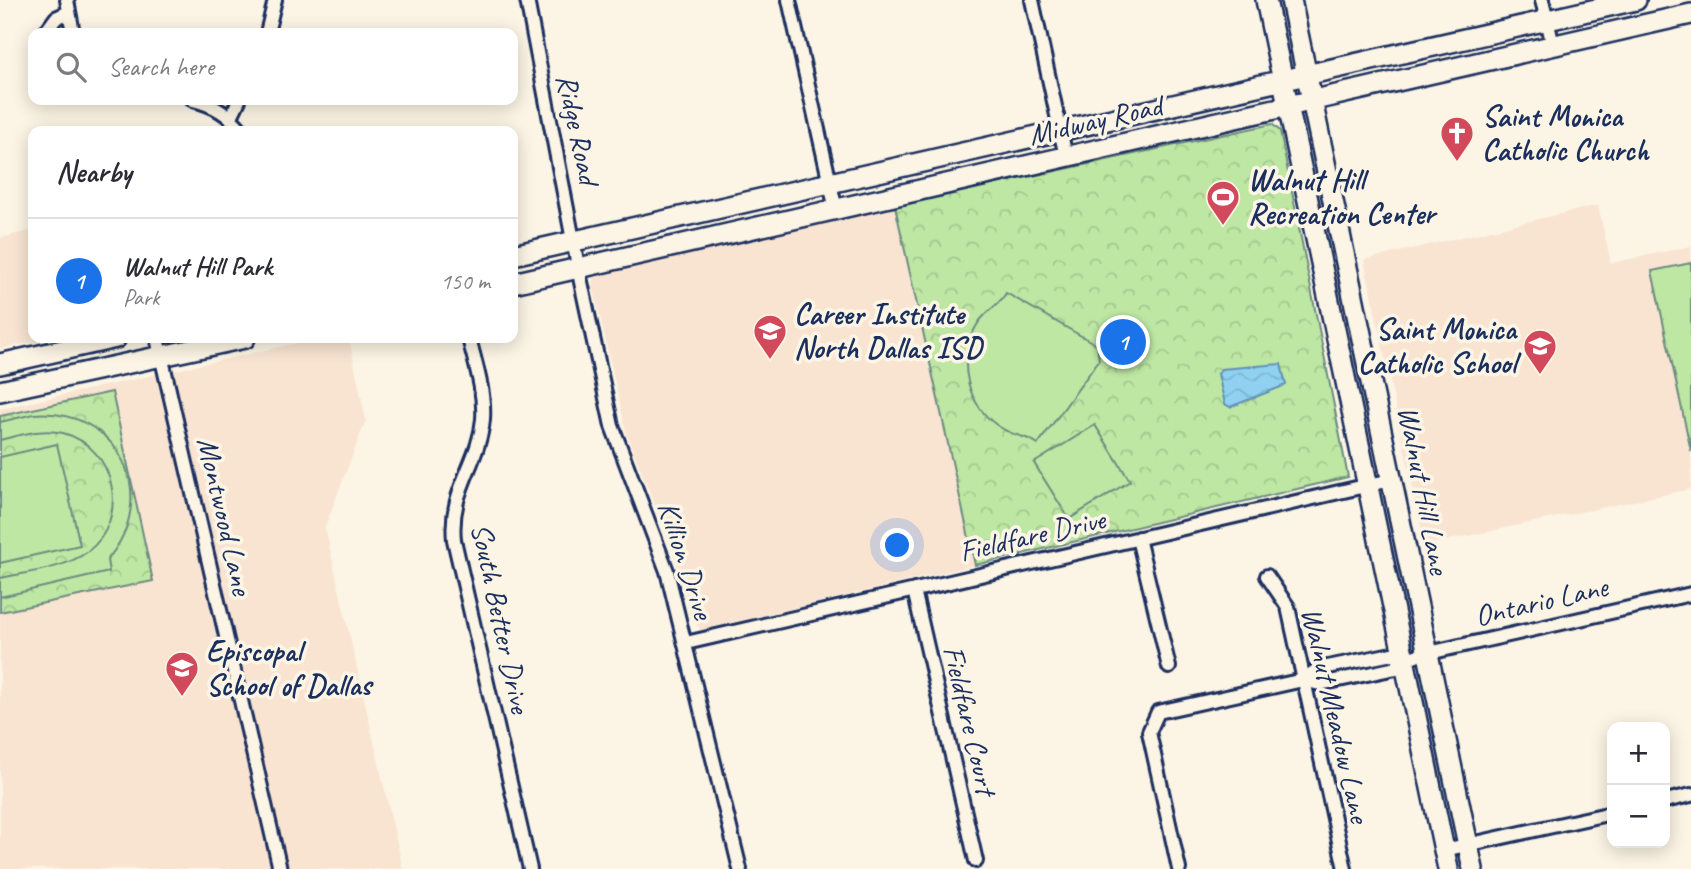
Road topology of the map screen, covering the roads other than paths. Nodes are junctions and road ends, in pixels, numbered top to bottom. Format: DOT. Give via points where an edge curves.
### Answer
graph roads {
  1 [pos="275,0"];
  2 [pos="527,0"];
  3 [pos="789,0"];
  4 [pos="1032,0"];
  5 [pos="1266,0"];
  6 [pos="1290,0"];
  7 [pos="1542,0"];
  8 [pos="1636,0"];
  9 [pos="68,6"];
  10 [pos="1595,9"];
  11 [pos="1691,14"];
  12 [pos="1547,21"];
  13 [pos="49,28"];
  14 [pos="72,28"];
  15 [pos="268,28"];
  16 [pos="1601,35"];
  17 [pos="1553,45"];
  18 [pos="1307,76"];
  19 [pos="1284,81"];
  20 [pos="1312,101"];
  21 [pos="210,105"];
  22 [pos="237,105"];
  23 [pos="1288,106"];
  24 [pos="231,117"];
  25 [pos="238,126"];
  26 [pos="1060,132"];
  27 [pos="1066,157"];
  28 [pos="830,184"];
  29 [pos="766,199"];
  30 [pos="836,210"];
  31 [pos="772,225"];
  32 [pos="574,242"];
  33 [pos="518,254"];
  34 [pos="578,268"];
  35 [pos="518,282"];
  36 [pos="94,343"];
  37 [pos="191,343"];
  38 [pos="470,343"];
  39 [pos="159,346"];
  40 [pos="54,352"];
  41 [pos="0,364"];
  42 [pos="1368,365"];
  43 [pos="1343,371"];
  44 [pos="59,378"];
  45 [pos="0,391"];
  46 [pos="1391,480"];
  47 [pos="1366,486"];
  48 [pos="1138,538"];
  49 [pos="1267,576"];
  50 [pos="914,590"];
  51 [pos="1691,594"];
  52 [pos="686,643"];
  53 [pos="1427,654"];
  54 [pos="1402,659"];
  55 [pos="1169,667"];
  56 [pos="1303,680"];
  57 [pos="1691,794"];
  58 [pos="1670,800"];
  59 [pos="1607,814"];
  60 [pos="1468,845"];
  61 [pos="1446,859"];
  62 [pos="976,861"];
  63 [pos="280,869"];
  64 [pos="530,869"];
  65 [pos="740,869"];
  66 [pos="1179,869"];
  67 [pos="1345,869"];
  68 [pos="1473,869"];
  1 -- 15 [label="street"];
  2 -- 32 [label="street, Ridge Road"];
  3 -- 28 [label="street"];
  4 -- 26 [label="street"];
  5 -- 19 [label="main road, Walnut Hill Lane"];
  6 -- 18 [label="main road, Walnut Hill Lane"];
  7 -- 12 [label="street"];
  8 -- 10 [label="main road, Midway Road"];
  9 -- 13 [label="street"];
  9 -- 14 [label="street"];
  10 -- 12 [label="main road, Midway Road"];
  10 -- 16 [label="main road"];
  11 -- 16 [label="main road, Midway Road"];
  12 -- 17 [label="street"];
  12 -- 18 [label="main road, Midway Road"];
  16 -- 17 [label="main road, Midway Road"];
  17 -- 20 [label="main road, Midway Road"];
  18 -- 19 [label="main road, Midway Road"];
  18 -- 20 [label="main road, Walnut Hill Lane"];
  19 -- 23 [label="main road, Walnut Hill Lane"];
  19 -- 26 [label="main road, Midway Road"];
  20 -- 23 [label="main road, Midway Road"];
  20 -- 42 [label="main road, Walnut Hill Lane"];
  21 -- 24 [label="street"];
  22 -- 24 [label="street"];
  23 -- 27 [label="main road, Midway Road"];
  23 -- 43 [label="main road, Walnut Hill Lane"];
  24 -- 25 [label="street"];
  26 -- 27 [label="street"];
  26 -- 28 [label="main road, Midway Road"];
  27 -- 30 [label="main road, Midway Road"];
  28 -- 29 [label="main road, Midway Road"];
  28 -- 30 [label="street"];
  29 -- 31 [label="main road"];
  29 -- 32 [label="main road, Midway Road"];
  30 -- 31 [label="main road, Midway Road"];
  31 -- 34 [label="main road, Midway Road"];
  32 -- 33 [label="main road, Midway Road"];
  32 -- 34 [label="street, Ridge Road"];
  34 -- 35 [label="main road, Midway Road"];
  34 -- 52 [label="street, Killion Drive" via="612,426 667,571"];
  36 -- 40 [label="main road"];
  37 -- 39 [label="main road"];
  38 -- 64 [label="street, South Better Drive" via="483,418 454,504 454,540"];
  39 -- 44 [label="main road"];
  39 -- 63 [label="street, Montwood Lane"];
  40 -- 41 [label="main road"];
  40 -- 44 [label="main road"];
  42 -- 43 [label="main road"];
  42 -- 46 [label="main road, Walnut Hill Lane"];
  43 -- 47 [label="main road, Walnut Hill Lane"];
  44 -- 45 [label="main road"];
  46 -- 47 [label="street, Fieldfare Drive"];
  46 -- 53 [label="main road, Walnut Hill Lane"];
  47 -- 48 [label="street, Fieldfare Drive"];
  47 -- 54 [label="main road, Walnut Hill Lane"];
  48 -- 50 [label="street, Fieldfare Drive"];
  48 -- 55 [label="street"];
  49 -- 56 [label="street, Walnut Meadow Lane" via="1288,607"];
  50 -- 52 [label="street, Fieldfare Drive"];
  50 -- 62 [label="street, Fieldfare Court"];
  51 -- 53 [label="street, Ontario Lane"];
  52 -- 65 [label="street, Killion Drive"];
  53 -- 54 [label="street, Ontario Lane"];
  53 -- 60 [label="main road, Walnut Hill Lane"];
  54 -- 56 [label="street, Ontario Lane" via="1396,668 1320,684"];
  54 -- 61 [label="main road, Walnut Hill Lane"];
  56 -- 66 [label="street, Ontario Lane" via="1158,712 1149,732"];
  56 -- 67 [label="street, Walnut Meadow Lane"];
  57 -- 58 [label="street"];
  59 -- 60 [label="street"];
  60 -- 61 [label="street"];
  60 -- 68 [label="main road, Walnut Hill Lane"];
}
